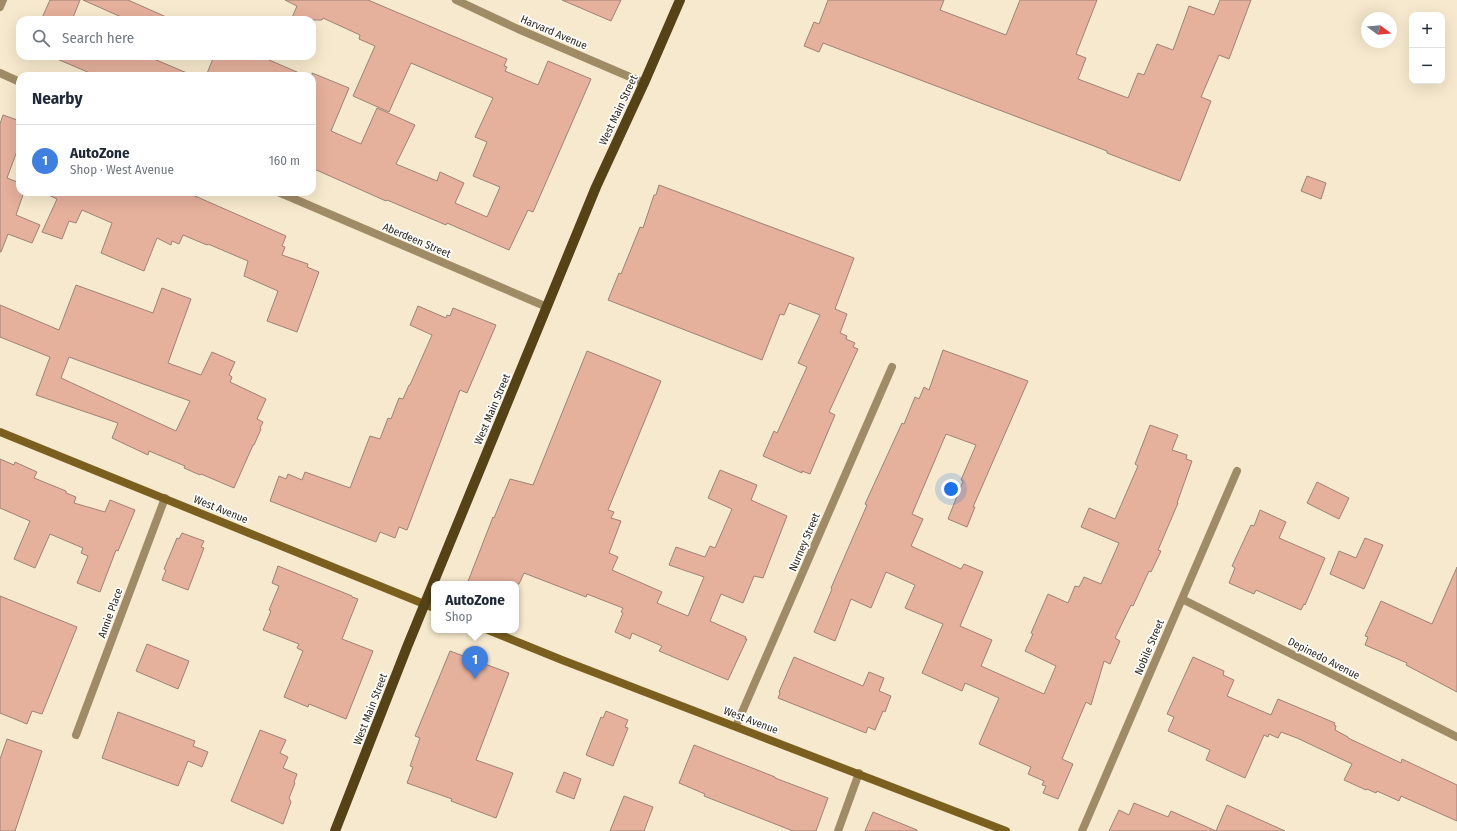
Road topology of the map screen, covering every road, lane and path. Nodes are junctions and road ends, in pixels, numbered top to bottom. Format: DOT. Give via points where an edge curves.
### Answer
graph roads {
  1 [pos="3,0"];
  2 [pos="456,0"];
  3 [pos="680,0"];
  4 [pos="0,7"];
  5 [pos="0,73"];
  6 [pos="16,80"];
  7 [pos="644,83"];
  8 [pos="287,196"];
  9 [pos="547,307"];
  10 [pos="892,367"];
  11 [pos="0,432"];
  12 [pos="1237,471"];
  13 [pos="165,498"];
  14 [pos="439,581"];
  15 [pos="1182,599"];
  16 [pos="429,607"];
  17 [pos="495,633"];
  18 [pos="736,726"];
  19 [pos="76,735"];
  20 [pos="1457,737"];
  21 [pos="859,773"];
  22 [pos="335,831"];
  23 [pos="838,831"];
  24 [pos="1006,831"];
  25 [pos="1082,831"];
  1 -- 4 [label="street"];
  2 -- 7 [label="street, Harvard Avenue" via="518,30"];
  3 -- 7 [label="main road, West Main Street"];
  5 -- 6 [label="street"];
  7 -- 9 [label="main road, West Main Street" via="596,187"];
  8 -- 9 [label="street, Aberdeen Street"];
  9 -- 14 [label="main road, West Main Street"];
  10 -- 18 [label="street, Nurney Street"];
  11 -- 13 [label="main road, West Avenue"];
  12 -- 15 [label="street, Nobile Street"];
  13 -- 16 [label="main road, West Avenue"];
  13 -- 19 [label="street, Annie Place"];
  15 -- 20 [label="street, Depinedo Avenue"];
  15 -- 25 [label="street, Nobile Street"];
  16 -- 22 [label="main road, West Main Street"];
  17 -- 18 [label="main road, West Avenue"];
  18 -- 21 [label="main road, West Avenue"];
  21 -- 23 [label="street"];
  21 -- 24 [label="main road, West Avenue"];
}
